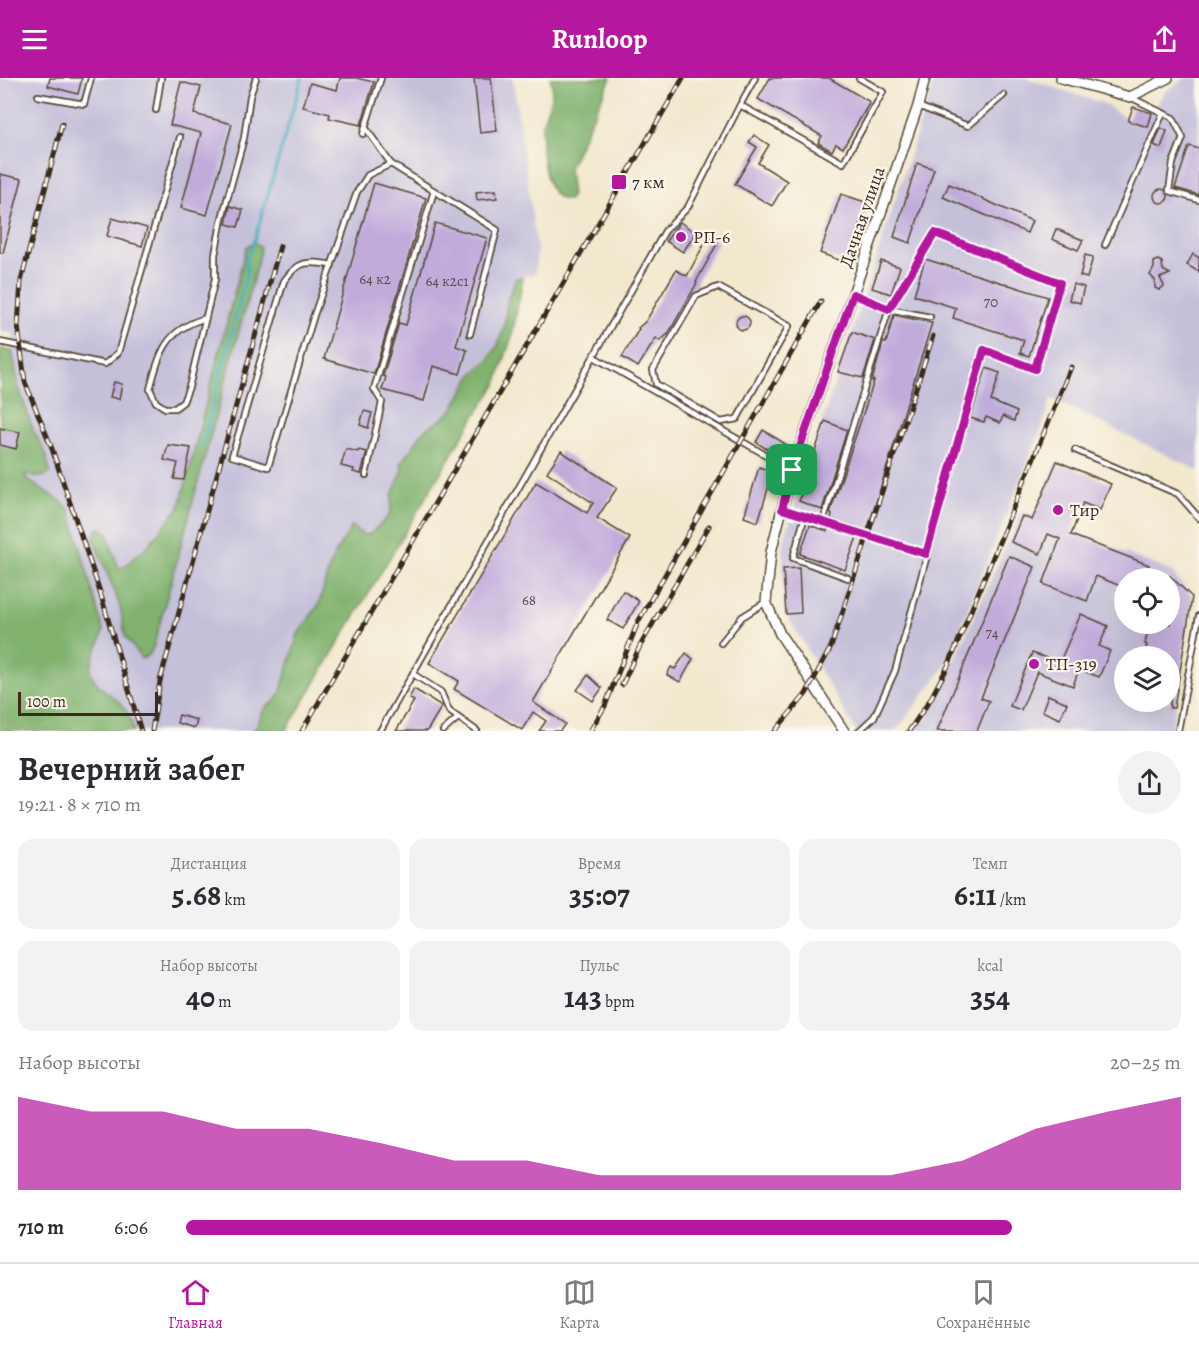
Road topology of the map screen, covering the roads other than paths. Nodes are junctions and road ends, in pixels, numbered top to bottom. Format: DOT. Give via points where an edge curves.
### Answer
graph roads {
  1 [pos="91,78"];
  2 [pos="161,78"];
  3 [pos="256,78"];
  4 [pos="381,78"];
  5 [pos="755,78"];
  6 [pos="859,78"];
  7 [pos="925,78"];
  8 [pos="1061,78"];
  9 [pos="1168,78"];
  10 [pos="1150,83"];
  11 [pos="1004,95"];
  12 [pos="38,96"];
  13 [pos="1130,97"];
  14 [pos="740,105"];
  15 [pos="918,106"];
  16 [pos="156,110"];
  17 [pos="1163,113"];
  18 [pos="366,127"];
  19 [pos="363,134"];
  20 [pos="180,137"];
  21 [pos="391,164"];
  22 [pos="434,191"];
  23 [pos="1199,200"];
  24 [pos="1106,245"];
  25 [pos="332,265"];
  26 [pos="853,294"];
  27 [pos="889,309"];
  28 [pos="930,317"];
  29 [pos="206,318"];
  30 [pos="470,334"];
  31 [pos="0,342"];
  32 [pos="594,357"];
  33 [pos="721,422"];
  34 [pos="1075,450"];
  35 [pos="792,470"];
  36 [pos="366,475"];
  37 [pos="782,509"];
  38 [pos="805,516"];
  39 [pos="1199,518"];
  40 [pos="824,522"];
  41 [pos="926,554"];
  42 [pos="848,578"];
  43 [pos="766,602"];
  44 [pos="1199,616"];
  45 [pos="721,643"];
  46 [pos="413,674"];
  47 [pos="458,717"];
  48 [pos="380,731"];
  49 [pos="443,731"];
  50 [pos="477,731"];
  51 [pos="844,731"];
  52 [pos="859,731"];
  53 [pos="1178,731"];
  1 -- 12 [label="lane" via="84,104"];
  2 -- 16 [label="lane"];
  3 -- 29 [label="lane" via="214,255 215,279"];
  4 -- 18 [label="lane"];
  5 -- 14 [label="lane"];
  6 -- 14 [label="lane" via="883,92 843,163"];
  7 -- 15 [label="street, Дачная улица"];
  8 -- 13 [label="street"];
  9 -- 10 [label="street"];
  10 -- 13 [label="street"];
  11 -- 15 [label="lane" via="968,126"];
  13 -- 17 [label="lane"];
  14 -- 32 [label="lane" via="688,207 665,231"];
  15 -- 26 [label="street, Дачная улица"];
  17 -- 23 [label="lane" via="1173,118 1183,138 1173,163 1169,191"];
  17 -- 24 [label="lane"];
  18 -- 19 [label="lane"];
  18 -- 21 [label="lane"];
  20 -- 31 [label="lane" via="118,353 105,364"];
  21 -- 22 [label="lane"];
  21 -- 25 [label="lane" via="368,175 357,192"];
  22 -- 30 [label="lane" via="497,230"];
  22 -- 36 [label="lane" via="374,389 382,402"];
  25 -- 25 [label="lane" via="268,467 232,456 284,281 294,266 310,261"];
  26 -- 27 [label="lane"];
  26 -- 35 [label="street, Дачная улица"];
  27 -- 28 [label="lane"];
  27 -- 40 [label="lane"];
  27 -- 41 [label="lane" via="935,233 1060,283 1035,369 984,350"];
  29 -- 29 [label="lane" via="183,402 175,408 165,408 156,402 150,389 160,356 178,329"];
  32 -- 35 [label="lane"];
  32 -- 46 [label="lane"];
  33 -- 33 [label="lane" via="656,384 652,370 696,296 718,287 789,326 736,419"];
  34 -- 39 [label="lane" via="1178,494"];
  35 -- 37 [label="street, Дачная улица"];
  37 -- 38 [label="lane"];
  37 -- 43 [label="street, Дачная улица" via="771,552"];
  38 -- 40 [label="lane"];
  38 -- 42 [label="lane" via="793,558"];
  40 -- 41 [label="lane"];
  41 -- 52 [label="lane" via="895,671 874,717"];
  43 -- 45 [label="lane" via="742,617"];
  43 -- 51 [label="street, Дачная улица" via="780,634"];
  44 -- 53 [label="lane"];
  46 -- 47 [label="lane" via="441,692 448,711"];
  46 -- 48 [label="lane"];
  47 -- 49 [label="lane"];
  47 -- 50 [label="lane"];
}
